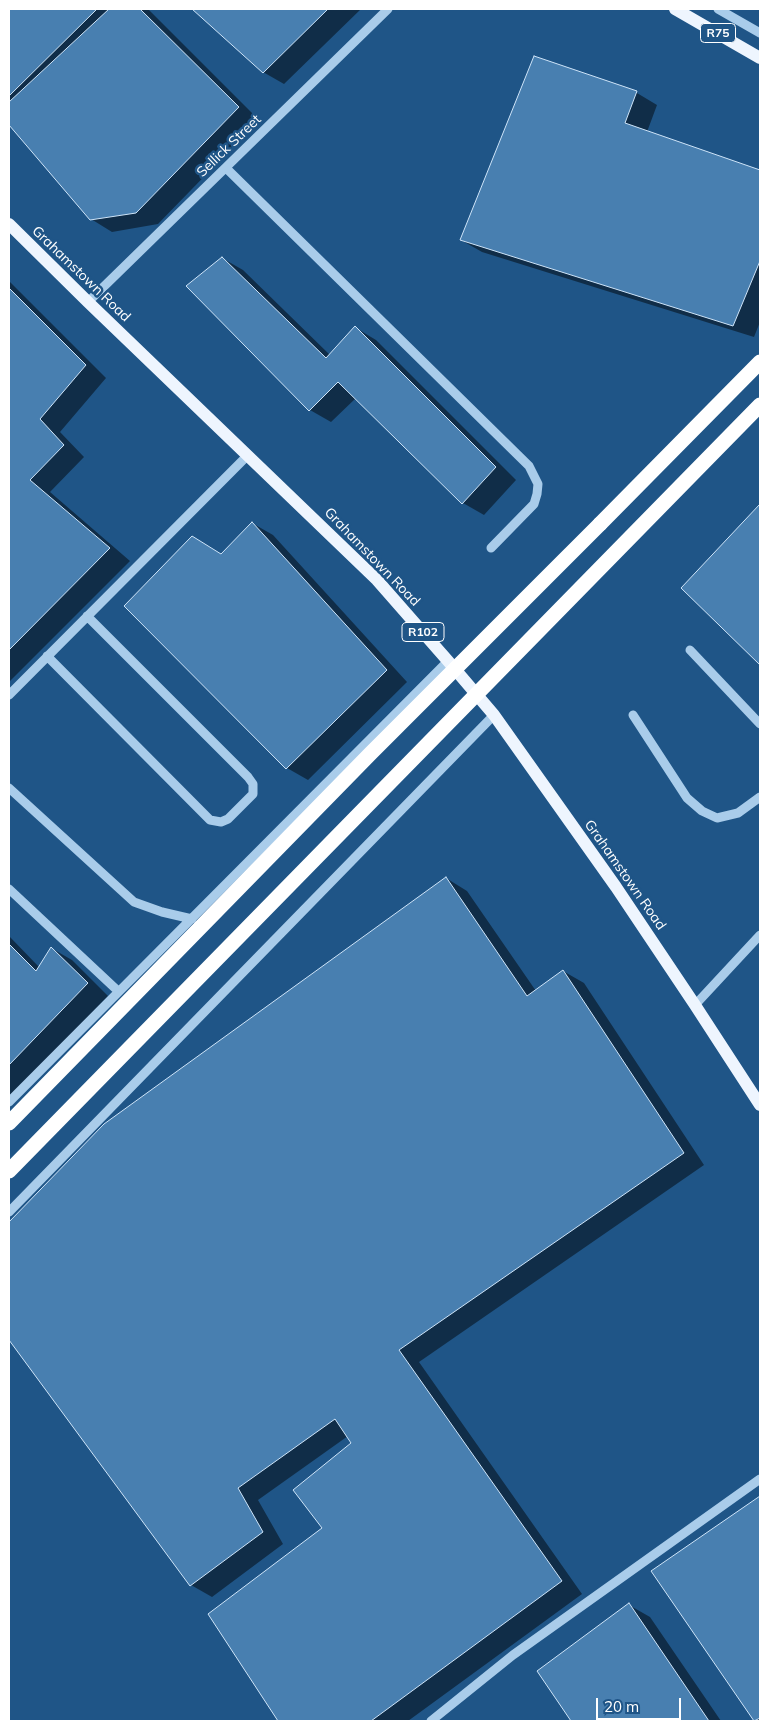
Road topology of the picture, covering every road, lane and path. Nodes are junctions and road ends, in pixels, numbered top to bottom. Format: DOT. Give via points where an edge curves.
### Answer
graph roads {
  1 [pos="388,9"];
  2 [pos="675,9"];
  3 [pos="718,9"];
  4 [pos="760,33"];
  5 [pos="760,58"];
  6 [pos="226,168"];
  7 [pos="9,224"];
  8 [pos="88,302"];
  9 [pos="760,362"];
  10 [pos="760,405"];
  11 [pos="248,455"];
  12 [pos="491,548"];
  13 [pos="87,616"];
  14 [pos="690,650"];
  15 [pos="47,656"];
  16 [pos="448,660"];
  17 [pos="9,694"];
  18 [pos="494,715"];
  19 [pos="634,715"];
  20 [pos="760,724"];
  21 [pos="9,788"];
  22 [pos="760,797"];
  23 [pos="9,889"];
  24 [pos="192,919"];
  25 [pos="760,935"];
  26 [pos="118,991"];
  27 [pos="695,1005"];
  28 [pos="9,1102"];
  29 [pos="760,1105"];
  30 [pos="9,1123"];
  31 [pos="9,1172"];
  32 [pos="9,1212"];
  33 [pos="760,1479"];
  34 [pos="431,1721"];
  1 -- 6 [label="street, Sellick Street"];
  2 -- 5 [label="main road, R75"];
  3 -- 4 [label="street"];
  6 -- 8 [label="street, Sellick Street"];
  6 -- 12 [label="street" via="529,466 538,484 534,504"];
  7 -- 8 [label="main road, Grahamstown Road / R102"];
  8 -- 11 [label="main road, Grahamstown Road / R102"];
  9 -- 30 [label="highway, bridge" via="370,753"];
  10 -- 31 [label="highway, bridge"];
  11 -- 13 [label="street"];
  11 -- 16 [label="main road, Grahamstown Road / R102" via="377,580"];
  13 -- 15 [label="street"];
  13 -- 15 [label="street" via="253,784 253,794 228,819 221,822 210,820"];
  14 -- 20 [label="street"];
  15 -- 17 [label="street"];
  16 -- 18 [label="main road, Grahamstown Road / R102"];
  16 -- 24 [label="street"];
  18 -- 27 [label="main road, Grahamstown Road / R102"];
  18 -- 32 [label="street"];
  19 -- 22 [label="street" via="687,798 702,811 717,818 738,813"];
  21 -- 24 [label="street" via="134,902"];
  23 -- 26 [label="street"];
  24 -- 26 [label="street"];
  25 -- 27 [label="street"];
  26 -- 28 [label="street"];
  27 -- 29 [label="main road, Grahamstown Road / R102"];
  33 -- 34 [label="street" via="513,1656"];
}
